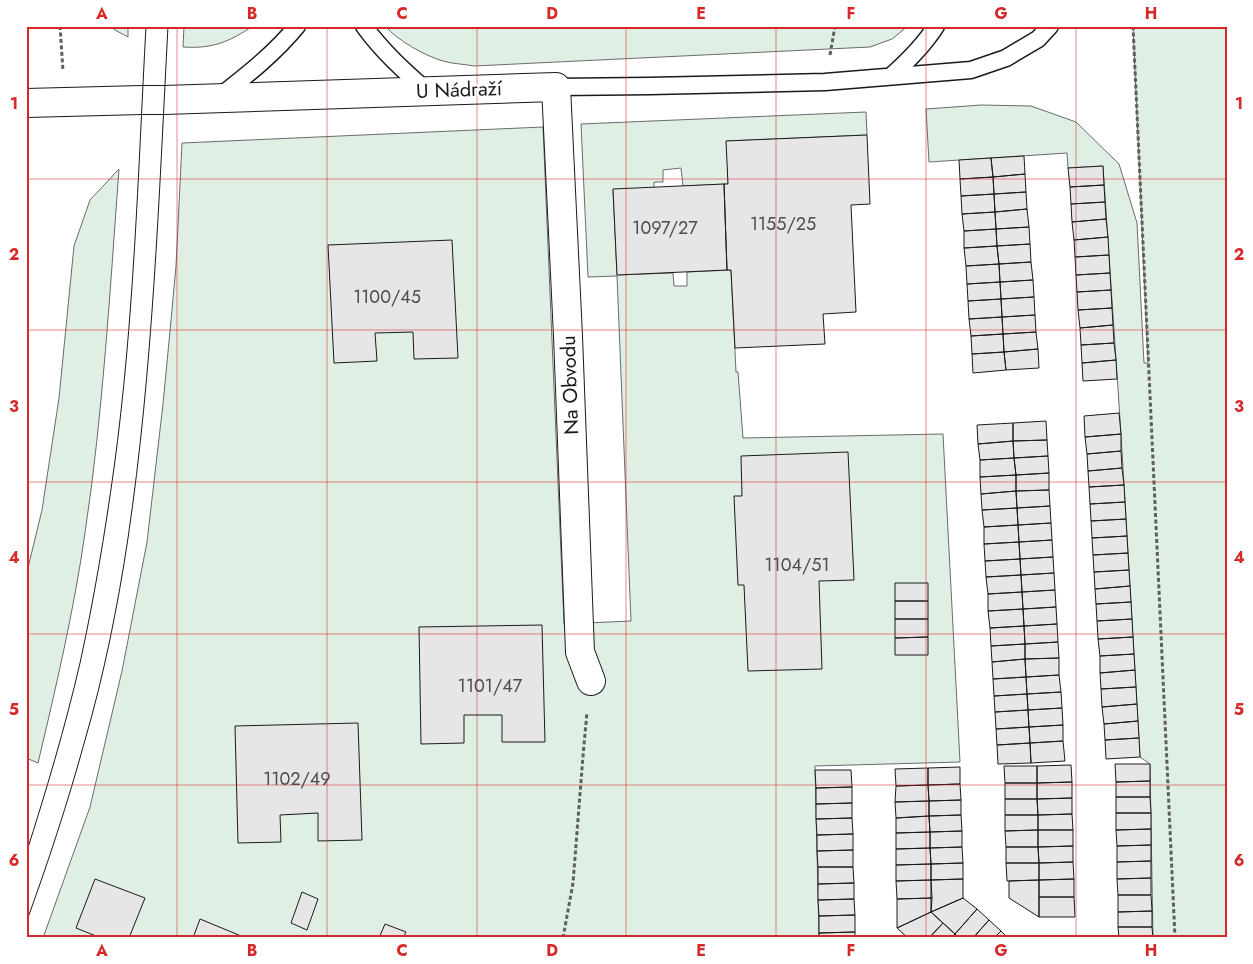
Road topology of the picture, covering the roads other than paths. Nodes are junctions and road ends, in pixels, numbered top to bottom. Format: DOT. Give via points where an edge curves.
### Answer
graph roads {
  1 [pos="297,26"];
  2 [pos="364,26"];
  3 [pos="936,26"];
  4 [pos="1050,26"];
  5 [pos="892,76"];
  6 [pos="556,87"];
  7 [pos="427,92"];
  8 [pos="218,98"];
  9 [pos="26,103"];
  10 [pos="591,682"];
  1 -- 8 [label="lane" via="265,60"];
  2 -- 7 [label="lane"];
  3 -- 5 [label="lane"];
  4 -- 5 [label="lane, U Nádraží" via="1038,39 1006,58 971,70"];
  5 -- 6 [label="lane, U Nádraží" via="825,82"];
  6 -- 7 [label="street, U Nádraží"];
  6 -- 10 [label="street, Na Obvodu" via="580,652"];
  7 -- 8 [label="street, U Nádraží"];
  8 -- 9 [label="street, U Nádraží"];
}
